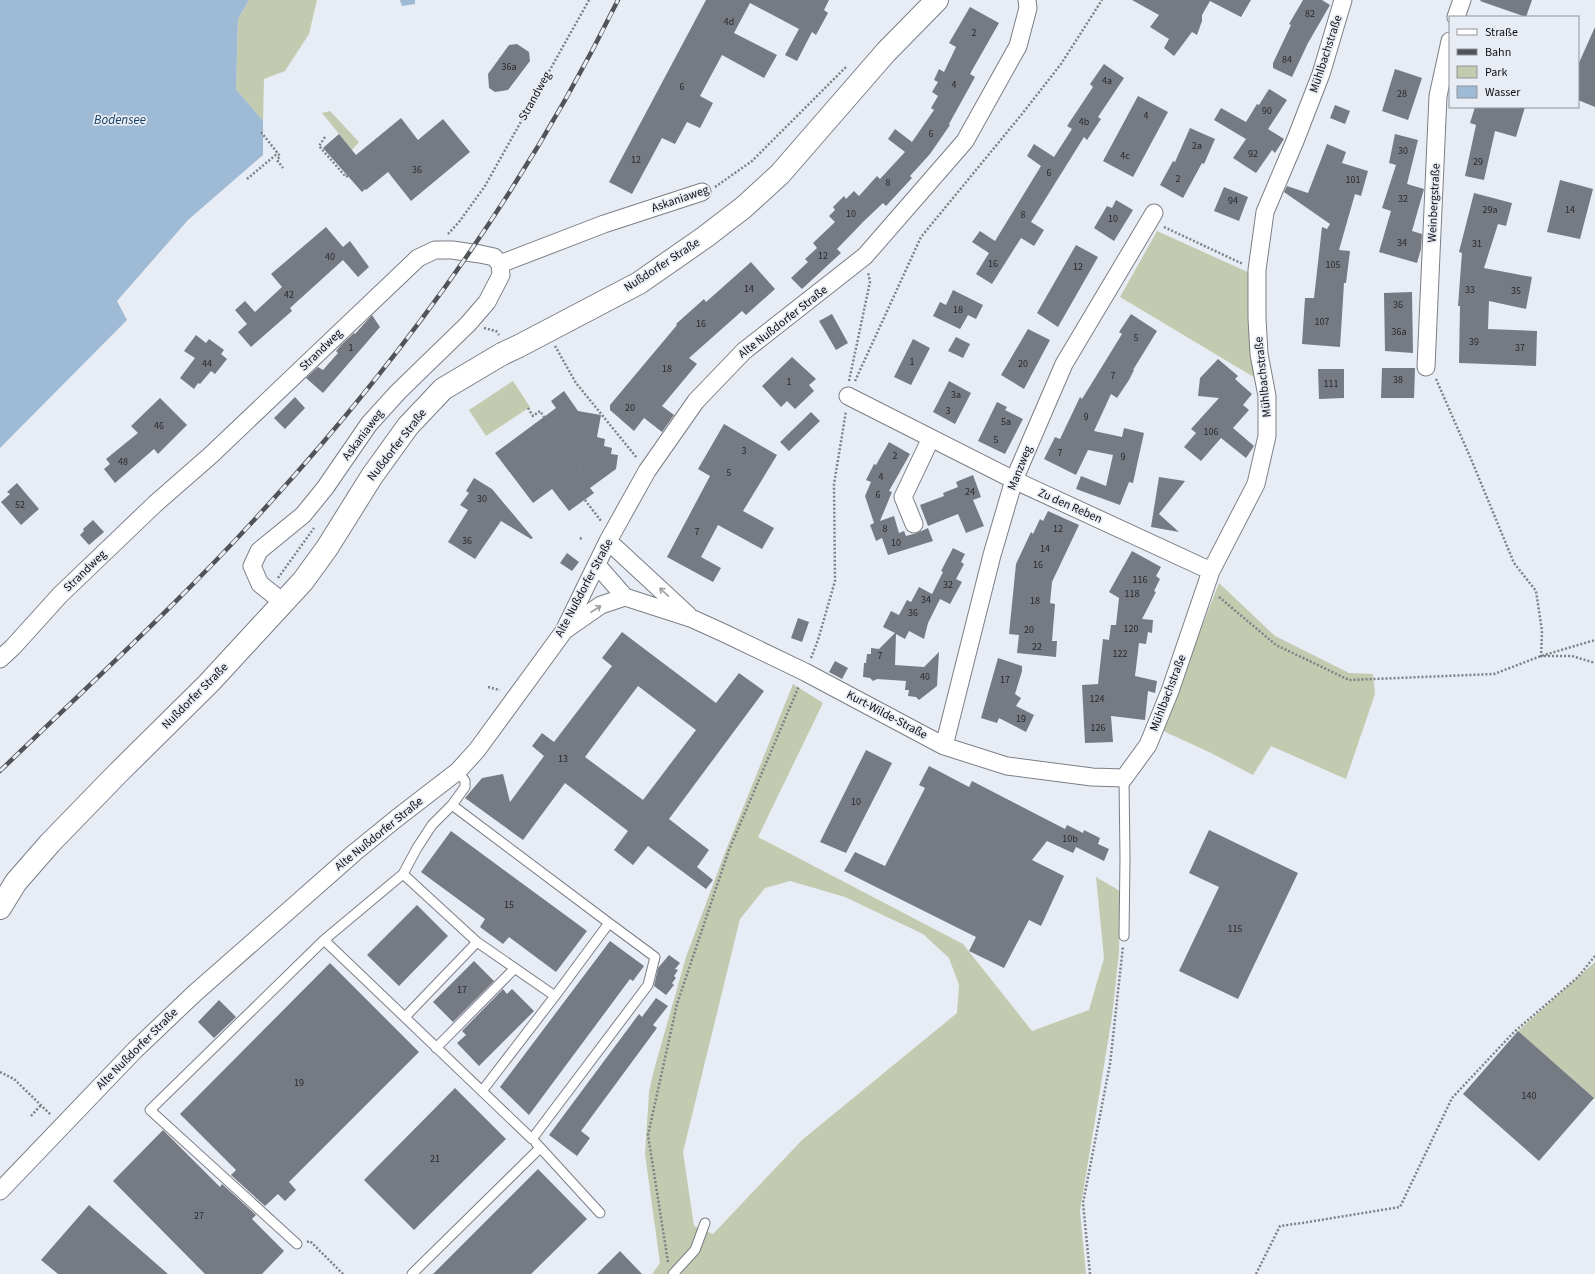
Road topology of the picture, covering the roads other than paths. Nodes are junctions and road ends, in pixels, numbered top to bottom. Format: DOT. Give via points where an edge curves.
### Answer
graph roads {
  1 [pos="937,0"];
  2 [pos="1027,0"];
  3 [pos="1343,0"];
  4 [pos="1462,0"];
  5 [pos="1456,16"];
  6 [pos="1449,46"];
  7 [pos="702,192"];
  8 [pos="1152,216"];
  9 [pos="500,264"];
  10 [pos="1426,367"];
  11 [pos="848,396"];
  12 [pos="931,438"];
  13 [pos="1014,480"];
  14 [pos="914,524"];
  15 [pos="611,536"];
  16 [pos="597,564"];
  17 [pos="1208,578"];
  18 [pos="625,597"];
  19 [pos="284,602"];
  20 [pos="693,619"];
  21 [pos="564,631"];
  22 [pos="0,659"];
  23 [pos="944,746"];
  24 [pos="458,771"];
  25 [pos="1124,778"];
  26 [pos="452,806"];
  27 [pos="403,874"];
  28 [pos="0,908"];
  29 [pos="609,923"];
  30 [pos="1124,936"];
  31 [pos="324,940"];
  32 [pos="477,942"];
  33 [pos="514,969"];
  34 [pos="555,996"];
  35 [pos="405,1017"];
  36 [pos="436,1048"];
  37 [pos="482,1091"];
  38 [pos="532,1139"];
  39 [pos="540,1148"];
  40 [pos="0,1191"];
  41 [pos="600,1213"];
  42 [pos="705,1223"];
  43 [pos="296,1244"];
  44 [pos="671,1270"];
  45 [pos="412,1274"];
  1 -- 19 [label="street, Nußdorfer Straße" via="886,52 780,174 744,207 639,283 443,389 408,426 372,476 327,548"];
  2 -- 15 [label="street, Alte Nußdorfer Straße" via="1028,8 1018,46 965,140 865,256 744,351 696,400 647,471"];
  3 -- 17 [label="street, Mühlbachstraße" via="1321,74 1296,141 1265,212 1257,270 1257,318 1259,354 1267,396 1268,436 1256,484"];
  4 -- 5 [label="street"];
  6 -- 10 [label="street, Weinbergstraße" via="1438,96"];
  7 -- 9 [label="street, Askaniaweg" via="604,224"];
  8 -- 13 [label="street, Manzweg" via="1064,364"];
  9 -- 19 [label="street, Askaniaweg" via="501,275 487,302 369,424 303,515 259,551 252,566 260,584"];
  9 -- 22 [label="street, Strandweg" via="494,258 452,250 435,250 418,258 60,595"];
  11 -- 12 [label="street, Zu den Reben"];
  12 -- 13 [label="street, Zu den Reben"];
  12 -- 14 [label="street" via="903,497"];
  13 -- 17 [label="street, Zu den Reben"];
  13 -- 23 [label="street, Manzweg" via="992,555"];
  15 -- 16 [label="street, Alte Nußdorfer Straße"];
  20 -- 15 [label="street, Kurt-Wilde-Straße, one-way"];
  16 -- 18 [label="street"];
  16 -- 21 [label="street, Alte Nußdorfer Straße"];
  17 -- 25 [label="street, Mühlbachstraße" via="1170,691 1148,745"];
  18 -- 20 [label="street, Kurt-Wilde-Straße"];
  21 -- 18 [label="street, one-way" via="601,605"];
  19 -- 28 [label="street, Nußdorfer Straße" via="209,683 50,843 16,882"];
  20 -- 23 [label="street, Kurt-Wilde-Straße" via="805,672"];
  21 -- 24 [label="street, Alte Nußdorfer Straße" via="477,750"];
  23 -- 25 [label="street, Kurt-Wilde-Straße" via="1007,766 1092,777"];
  24 -- 26 [label="lane" via="465,780 465,787"];
  24 -- 40 [label="street, Alte Nußdorfer Straße" via="360,848 195,993 62,1125"];
  25 -- 30 [label="lane"];
  26 -- 27 [label="lane" via="432,825"];
  26 -- 29 [label="lane"];
  27 -- 31 [label="lane"];
  27 -- 32 [label="lane"];
  29 -- 34 [label="lane"];
  29 -- 38 [label="lane" via="655,957 648,984"];
  31 -- 35 [label="lane"];
  31 -- 43 [label="lane" via="150,1110"];
  32 -- 33 [label="lane"];
  32 -- 35 [label="lane"];
  33 -- 34 [label="lane"];
  33 -- 36 [label="lane"];
  34 -- 37 [label="lane"];
  35 -- 36 [label="lane"];
  36 -- 37 [label="lane"];
  37 -- 38 [label="lane"];
  38 -- 39 [label="lane"];
  39 -- 41 [label="lane"];
  39 -- 45 [label="lane"];
  42 -- 44 [label="lane" via="695,1250"];
}
